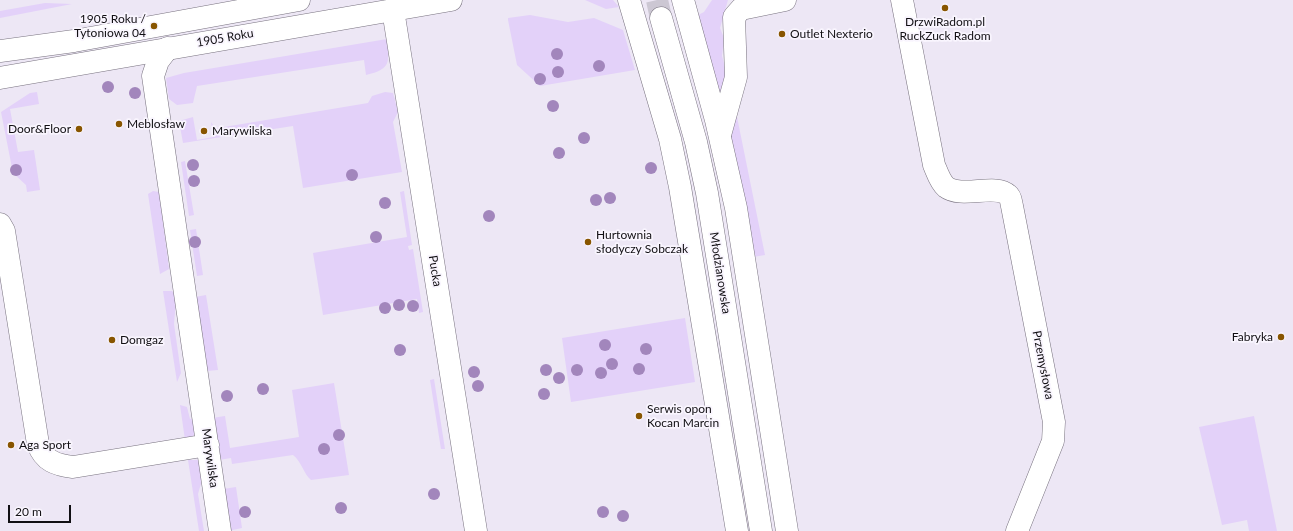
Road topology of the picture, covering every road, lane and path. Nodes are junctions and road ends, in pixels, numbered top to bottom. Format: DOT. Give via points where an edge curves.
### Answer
graph roads {
  1 [pos="299,0"];
  2 [pos="451,0"];
  3 [pos="630,0"];
  4 [pos="683,0"];
  5 [pos="785,0"];
  6 [pos="902,0"];
  7 [pos="393,10"];
  8 [pos="661,18"];
  9 [pos="168,48"];
  10 [pos="0,51"];
  11 [pos="124,56"];
  12 [pos="153,76"];
  13 [pos="0,78"];
  14 [pos="720,135"];
  15 [pos="0,224"];
  16 [pos="208,445"];
  17 [pos="220,531"];
  18 [pos="476,531"];
  19 [pos="737,531"];
  20 [pos="761,531"];
  21 [pos="787,531"];
  22 [pos="1017,531"];
  1 -- 10 [label="main road, 1905 Roku" via="74,41"];
  2 -- 7 [label="main road, 1905 Roku"];
  3 -- 19 [label="main road" via="670,139 680,187"];
  4 -- 14 [label="main road"];
  5 -- 14 [label="main road" via="741,9 734,17 736,78"];
  6 -- 22 [label="main road, Przemysłowa" via="934,165 941,180 946,186 957,191 1000,191 1009,195 1012,206 1054,422 1053,440"];
  7 -- 9 [label="main road, 1905 Roku"];
  7 -- 18 [label="main road, Pucka"];
  8 -- 20 [label="main road, Młodzianowska" via="694,134 707,193"];
  9 -- 11 [label="main road, 1905 Roku"];
  9 -- 12 [label="main road, Marywilska" via="158,60"];
  11 -- 12 [label="main road"];
  11 -- 13 [label="main road, 1905 Roku"];
  12 -- 16 [label="main road, Marywilska"];
  14 -- 21 [label="main road" via="751,294"];
  15 -- 16 [label="main road" via="4,231 38,444 45,458 56,464 73,467"];
  16 -- 17 [label="main road, Marywilska"];
}
